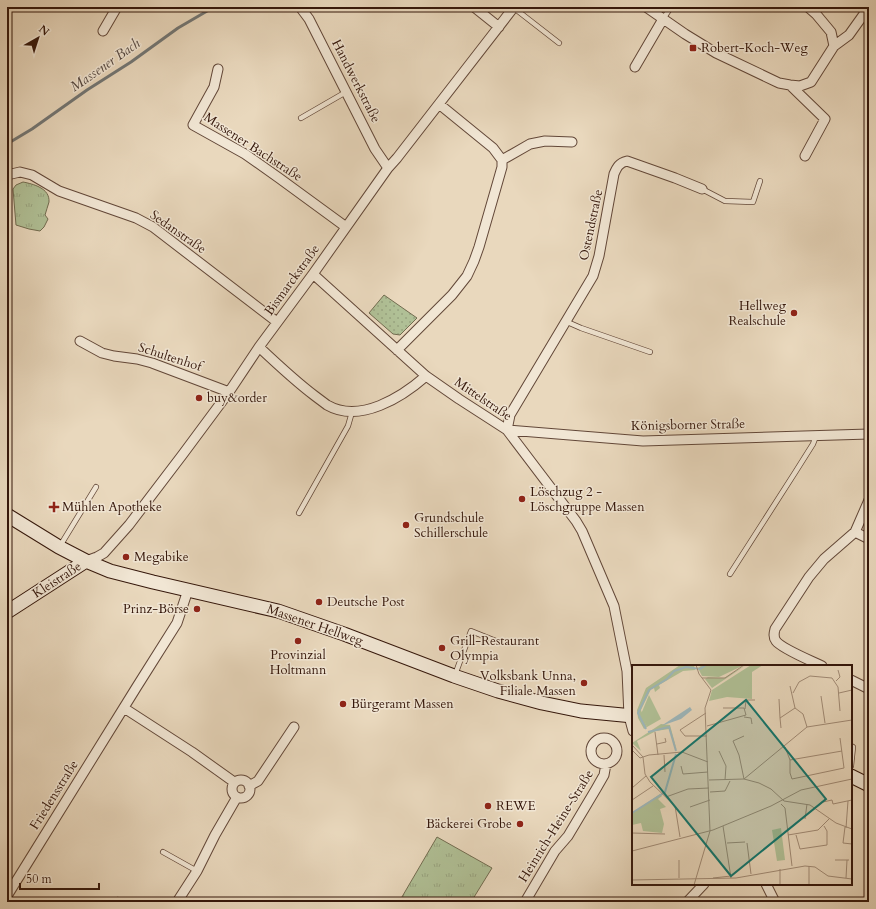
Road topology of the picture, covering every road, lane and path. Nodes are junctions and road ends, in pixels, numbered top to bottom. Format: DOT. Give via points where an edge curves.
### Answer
graph roads {
  1 [pos="117,7"];
  2 [pos="300,7"];
  3 [pos="474,7"];
  4 [pos="646,7"];
  5 [pos="671,7"];
  6 [pos="808,7"];
  7 [pos="869,7"];
  8 [pos="514,8"];
  9 [pos="663,19"];
  10 [pos="499,27"];
  11 [pos="103,31"];
  12 [pos="559,43"];
  13 [pos="834,46"];
  14 [pos="635,67"];
  15 [pos="218,69"];
  16 [pos="790,86"];
  17 [pos="346,92"];
  18 [pos="439,104"];
  19 [pos="301,118"];
  20 [pos="572,142"];
  21 [pos="805,156"];
  22 [pos="502,160"];
  23 [pos="388,168"];
  24 [pos="7,175"];
  25 [pos="760,181"];
  26 [pos="702,189"];
  27 [pos="346,227"];
  28 [pos="313,274"];
  29 [pos="566,321"];
  30 [pos="278,322"];
  31 [pos="80,341"];
  32 [pos="259,347"];
  33 [pos="397,350"];
  34 [pos="650,352"];
  35 [pos="426,376"];
  36 [pos="229,392"];
  37 [pos="352,412"];
  38 [pos="507,430"];
  39 [pos="869,434"];
  40 [pos="816,436"];
  41 [pos="96,486"];
  42 [pos="869,500"];
  43 [pos="299,513"];
  44 [pos="7,516"];
  45 [pos="855,532"];
  46 [pos="869,539"];
  47 [pos="59,547"];
  48 [pos="86,561"];
  49 [pos="730,574"];
  50 [pos="188,590"];
  51 [pos="7,612"];
  52 [pos="496,641"];
  53 [pos="820,665"];
  54 [pos="454,676"];
  55 [pos="852,680"];
  56 [pos="869,689"];
  57 [pos="124,708"];
  58 [pos="631,716"];
  59 [pos="294,727"];
  60 [pos="852,746"];
  61 [pos="852,760"];
  62 [pos="606,764"];
  63 [pos="852,776"];
  64 [pos="234,782"];
  65 [pos="869,785"];
  66 [pos="250,786"];
  67 [pos="237,797"];
  68 [pos="163,852"];
  69 [pos="197,871"];
  70 [pos="703,885"];
  71 [pos="766,885"];
  72 [pos="7,896"];
  73 [pos="177,902"];
  74 [pos="525,902"];
  75 [pos="687,902"];
  76 [pos="775,902"];
  1 -- 11 [label="street"];
  2 -- 17 [label="street, Handwerkstraße" via="309,19"];
  3 -- 10 [label="street"];
  4 -- 9 [label="street"];
  5 -- 9 [label="lane"];
  6 -- 13 [label="street" via="831,32"];
  7 -- 13 [label="street" via="849,35"];
  8 -- 10 [label="street, Bismarckstraße"];
  8 -- 12 [label="lane"];
  9 -- 14 [label="street"];
  9 -- 16 [label="street" via="716,53"];
  10 -- 18 [label="street, Bismarckstraße"];
  13 -- 16 [label="street" via="811,82"];
  15 -- 27 [label="street, Massener Bachstraße" via="214,86 193,125 244,154"];
  16 -- 21 [label="street" via="825,119"];
  17 -- 19 [label="lane"];
  17 -- 23 [label="street, Handwerkstraße"];
  18 -- 22 [label="street" via="493,148"];
  18 -- 23 [label="street, Bismarckstraße"];
  20 -- 22 [label="street" via="545,141 530,144"];
  22 -- 33 [label="street" via="479,247 467,276 452,295"];
  23 -- 27 [label="street, Bismarckstraße"];
  24 -- 30 [label="street, Sedanstraße" via="20,172 32,175 59,191 136,218 154,227"];
  25 -- 26 [label="lane" via="753,202 725,201"];
  26 -- 29 [label="street, Ostendstraße" via="627,161 620,164 614,174 593,276"];
  27 -- 28 [label="street, Bismarckstraße"];
  28 -- 30 [label="street, Bismarckstraße"];
  28 -- 33 [label="street, Mittelstraße"];
  29 -- 34 [label="lane"];
  29 -- 38 [label="street, Ostendstraße" via="510,415"];
  30 -- 32 [label="street, Bismarckstraße"];
  31 -- 36 [label="street, Schultenhof" via="102,353 152,363"];
  32 -- 36 [label="street, Bismarckstraße"];
  32 -- 37 [label="street" via="301,386 327,405"];
  33 -- 35 [label="street, Mittelstraße"];
  35 -- 37 [label="street" via="399,396 374,409"];
  35 -- 38 [label="street, Mittelstraße"];
  36 -- 48 [label="street, Bismarckstraße" via="129,525 104,553"];
  37 -- 43 [label="lane" via="348,426"];
  38 -- 40 [label="street, Königsborner Straße" via="643,441"];
  38 -- 58 [label="street, Mittelstraße" via="576,521 605,584 614,606 626,664"];
  39 -- 40 [label="street, Königsborner Straße"];
  40 -- 49 [label="lane"];
  41 -- 47 [label="lane"];
  42 -- 45 [label="street"];
  44 -- 47 [label="main road, Massener Hellweg"];
  45 -- 46 [label="street"];
  45 -- 53 [label="street" via="824,559 809,577 773,635 781,646"];
  47 -- 48 [label="main road, Massener Hellweg"];
  48 -- 50 [label="main road, Massener Hellweg" via="116,573"];
  48 -- 51 [label="main road, Kleistraße"];
  50 -- 54 [label="main road, Massener Hellweg" via="278,611"];
  50 -- 57 [label="street, Friedensstraße" via="178,623"];
  52 -- 54 [label="lane" via="471,631"];
  54 -- 58 [label="main road, Massener Hellweg" via="481,686 581,711"];
  55 -- 56 [label="street"];
  57 -- 64 [label="street"];
  57 -- 72 [label="street, Friedensstraße"];
  59 -- 66 [label="street" via="258,781"];
  60 -- 61 [label="lane"];
  62 -- 74 [label="street, Heinrich-Heine-Straße" via="604,775 596,789"];
  63 -- 65 [label="main road"];
  64 -- 66 [label="street" via="244,780"];
  64 -- 67 [label="street" via="231,790"];
  66 -- 67 [label="street" via="248,795"];
  67 -- 69 [label="street"];
  68 -- 69 [label="lane"];
  69 -- 73 [label="street"];
  70 -- 75 [label="street"];
  71 -- 76 [label="street"];
}
